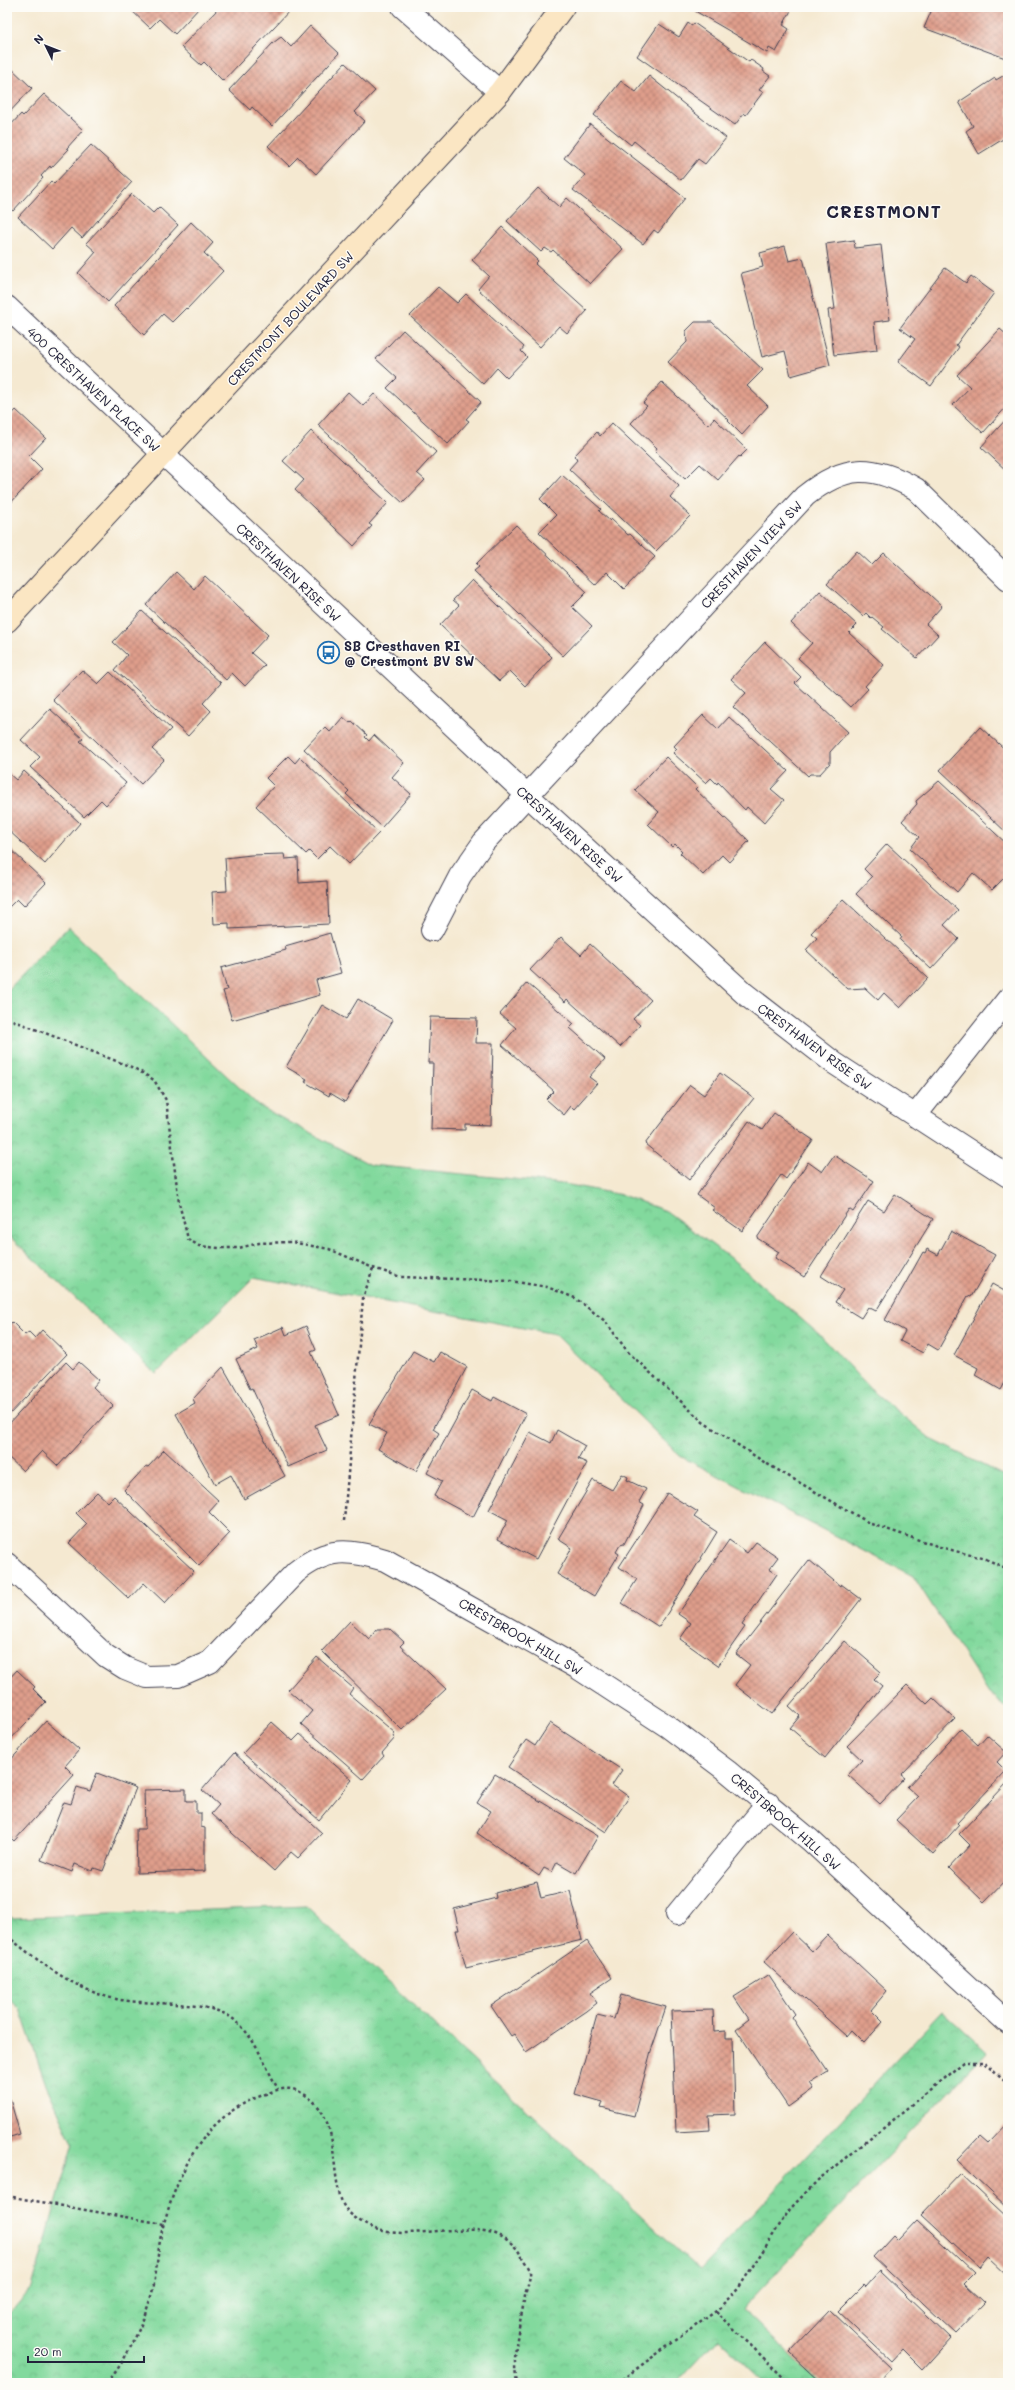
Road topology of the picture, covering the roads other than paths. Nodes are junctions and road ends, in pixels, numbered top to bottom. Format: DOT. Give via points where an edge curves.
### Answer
graph roads {
  1 [pos="403,7"];
  2 [pos="563,7"];
  3 [pos="500,92"];
  4 [pos="7,307"];
  5 [pos="163,454"];
  6 [pos="1008,579"];
  7 [pos="7,621"];
  8 [pos="526,795"];
  9 [pos="432,930"];
  10 [pos="1008,999"];
  11 [pos="915,1116"];
  12 [pos="1008,1176"];
  13 [pos="7,1564"];
  14 [pos="768,1803"];
  15 [pos="676,1914"];
  16 [pos="1008,2023"];
  1 -- 3 [label="street"];
  2 -- 3 [label="street, CRESTMONT BOULEVARD SW"];
  3 -- 5 [label="street, CRESTMONT BOULEVARD SW"];
  4 -- 5 [label="street, 400 CRESTHAVEN PLACE SW"];
  5 -- 7 [label="street, CRESTMONT BOULEVARD SW"];
  5 -- 8 [label="street, CRESTHAVEN RISE SW"];
  6 -- 8 [label="street, CRESTHAVEN VIEW SW" via="916,489 878,472 841,473 824,481 806,496"];
  8 -- 9 [label="street, CRESTHAVEN VIEW SW" via="483,843 460,876"];
  8 -- 11 [label="street, CRESTHAVEN RISE SW" via="744,994 834,1063"];
  10 -- 11 [label="street"];
  11 -- 12 [label="street, CRESTHAVEN RISE SW"];
  13 -- 14 [label="street, CRESTBROOK HILL SW" via="106,1656 125,1668 147,1676 178,1676 210,1662 309,1561 341,1551 358,1552 385,1560 578,1668 667,1726"];
  14 -- 15 [label="street"];
  14 -- 16 [label="street, CRESTBROOK HILL SW"];
}
